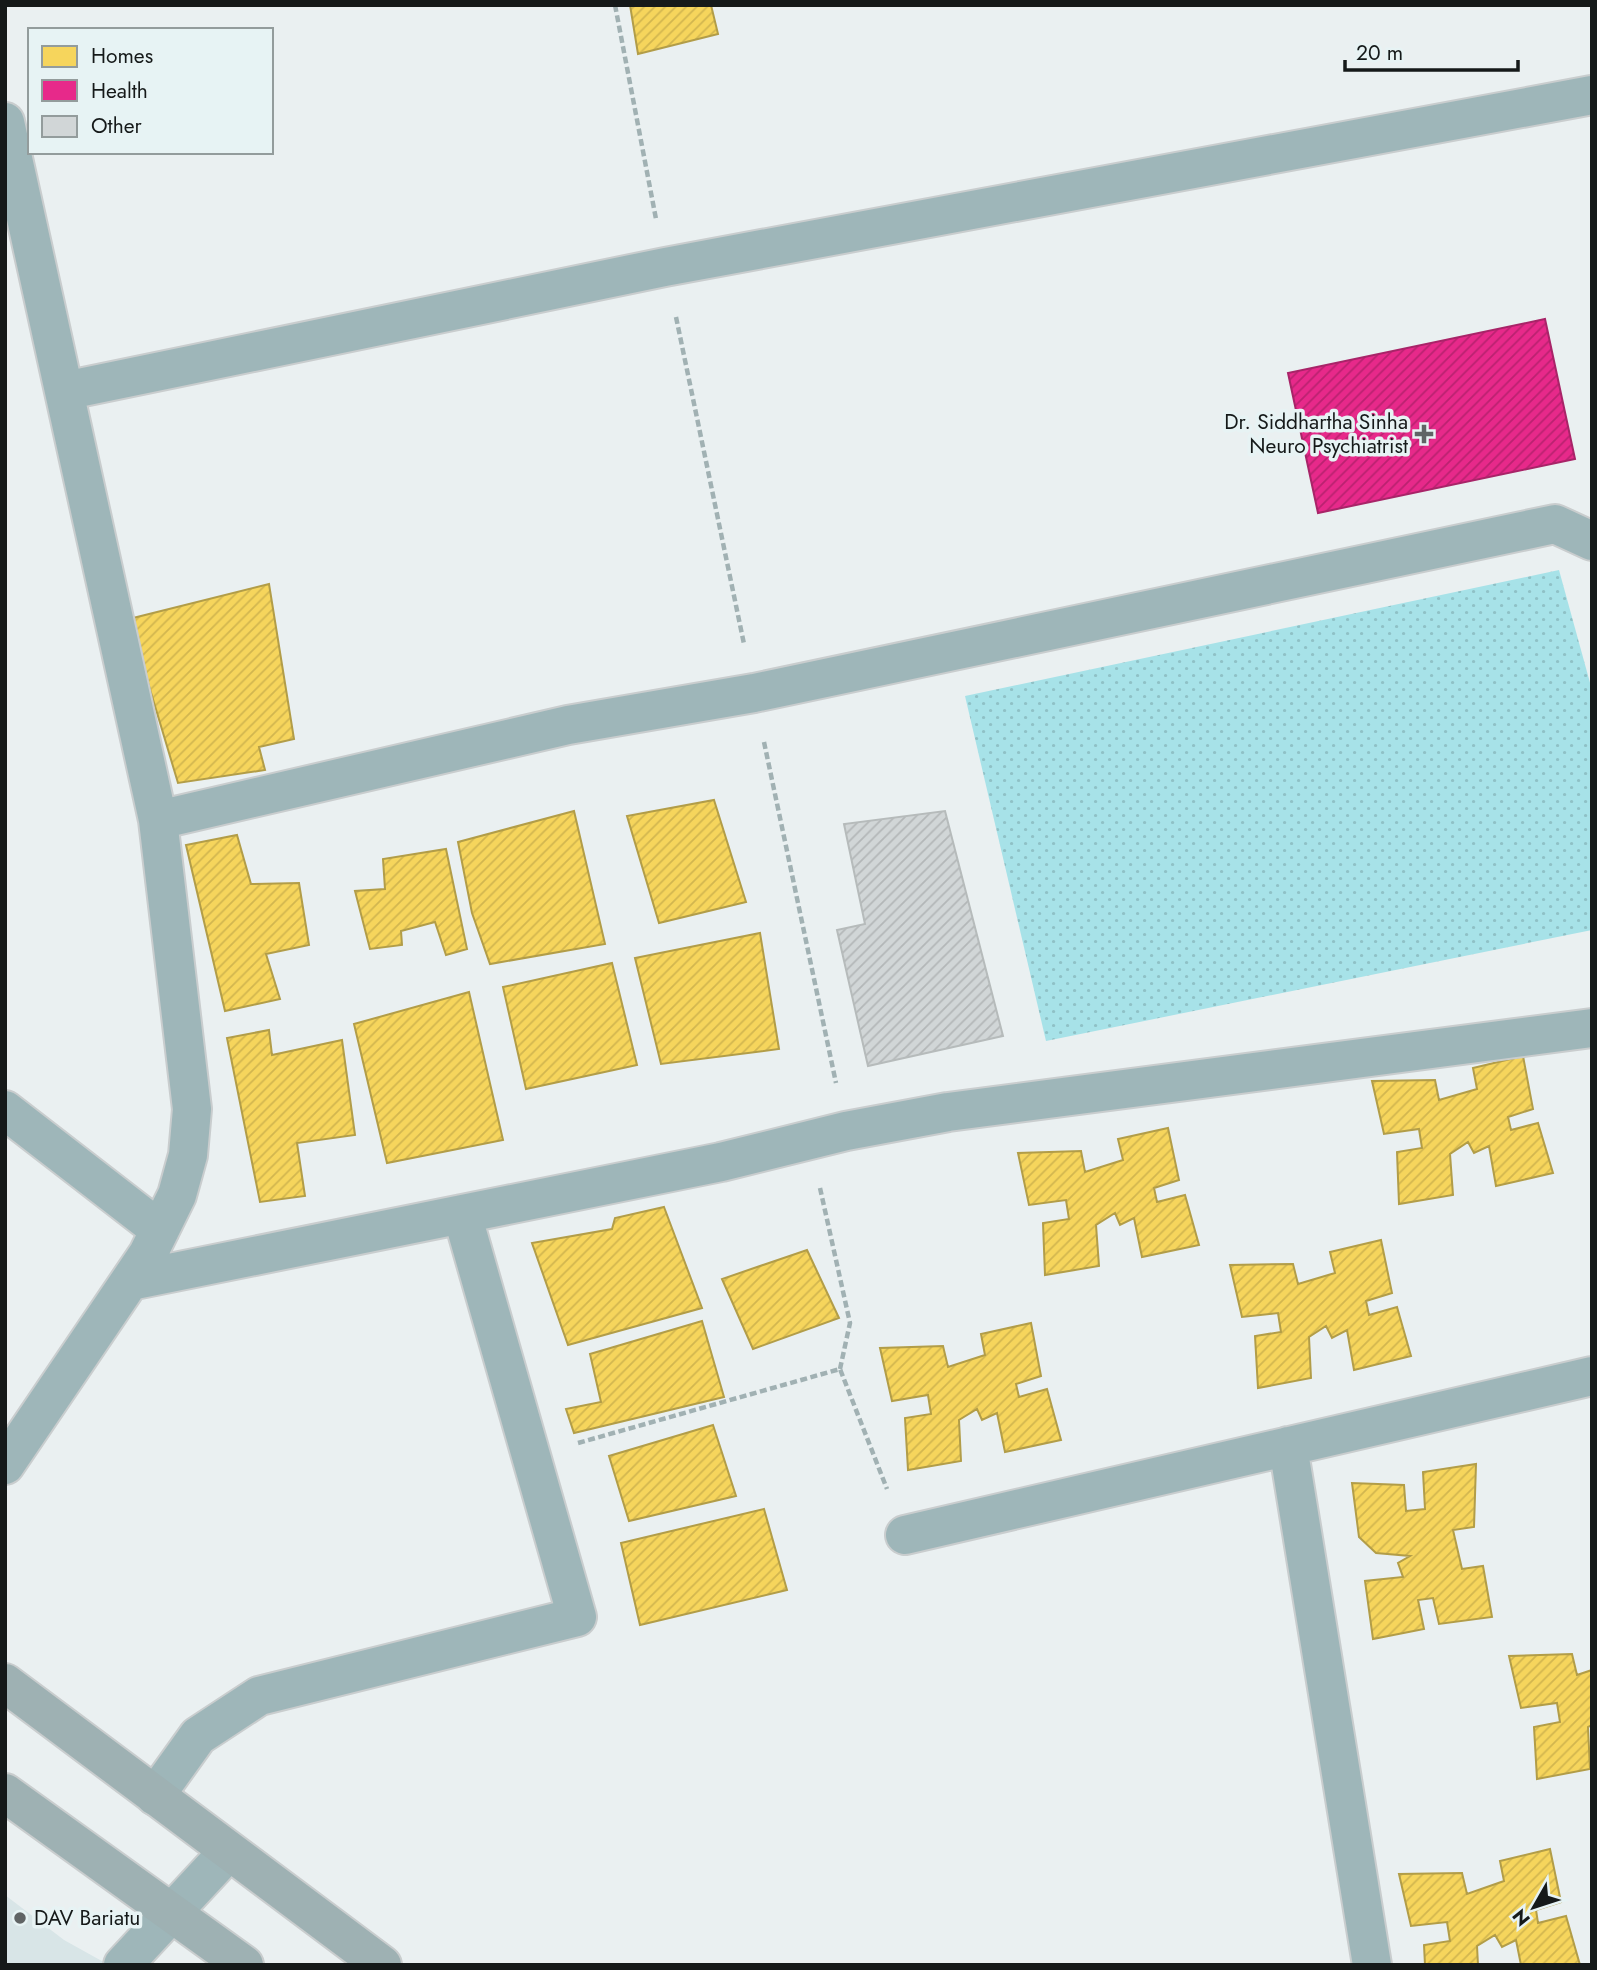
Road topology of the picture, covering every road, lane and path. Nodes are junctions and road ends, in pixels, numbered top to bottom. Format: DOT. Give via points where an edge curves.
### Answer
graph roads {
  1 [pos="615,5"];
  2 [pos="1592,95"];
  3 [pos="5,122"];
  4 [pos="665,267"];
  5 [pos="64,391"];
  6 [pos="1592,541"];
  7 [pos="754,693"];
  8 [pos="158,820"];
  9 [pos="1592,1028"];
  10 [pos="5,1110"];
  11 [pos="846,1131"];
  12 [pos="809,1141"];
  13 [pos="463,1214"];
  14 [pos="160,1230"];
  15 [pos="130,1281"];
  16 [pos="840,1369"];
  17 [pos="1592,1376"];
  18 [pos="1288,1446"];
  19 [pos="531,1456"];
  20 [pos="5,1465"];
  21 [pos="905,1535"];
  22 [pos="5,1683"];
  23 [pos="5,1793"];
  24 [pos="155,1796"];
  25 [pos="228,1852"];
  26 [pos="170,1914"];
  27 [pos="123,1965"];
  28 [pos="244,1965"];
  29 [pos="382,1965"];
  30 [pos="1372,1965"];
  1 -- 4 [label="path"];
  2 -- 4 [label="street"];
  3 -- 5 [label="street"];
  4 -- 5 [label="street"];
  4 -- 7 [label="path"];
  5 -- 8 [label="street"];
  6 -- 7 [label="street" via="1555,524"];
  7 -- 8 [label="street" via="568,724"];
  7 -- 11 [label="path"];
  8 -- 14 [label="street" via="192,1109 188,1155 177,1195"];
  9 -- 11 [label="street" via="1109,1089"];
  10 -- 14 [label="street"];
  11 -- 12 [label="street"];
  12 -- 13 [label="street"];
  12 -- 16 [label="path" via="850,1323"];
  13 -- 15 [label="street"];
  13 -- 19 [label="street"];
  14 -- 15 [label="street"];
  15 -- 20 [label="street"];
  16 -- 19 [label="path"];
  16 -- 21 [label="path"];
  17 -- 18 [label="street"];
  18 -- 21 [label="street"];
  18 -- 30 [label="street"];
  19 -- 24 [label="street" via="576,1617 259,1696 198,1735"];
  22 -- 24 [label="main road"];
  23 -- 26 [label="main road"];
  24 -- 25 [label="main road"];
  25 -- 26 [label="street"];
  25 -- 29 [label="main road"];
  26 -- 27 [label="street"];
  26 -- 28 [label="main road"];
}
